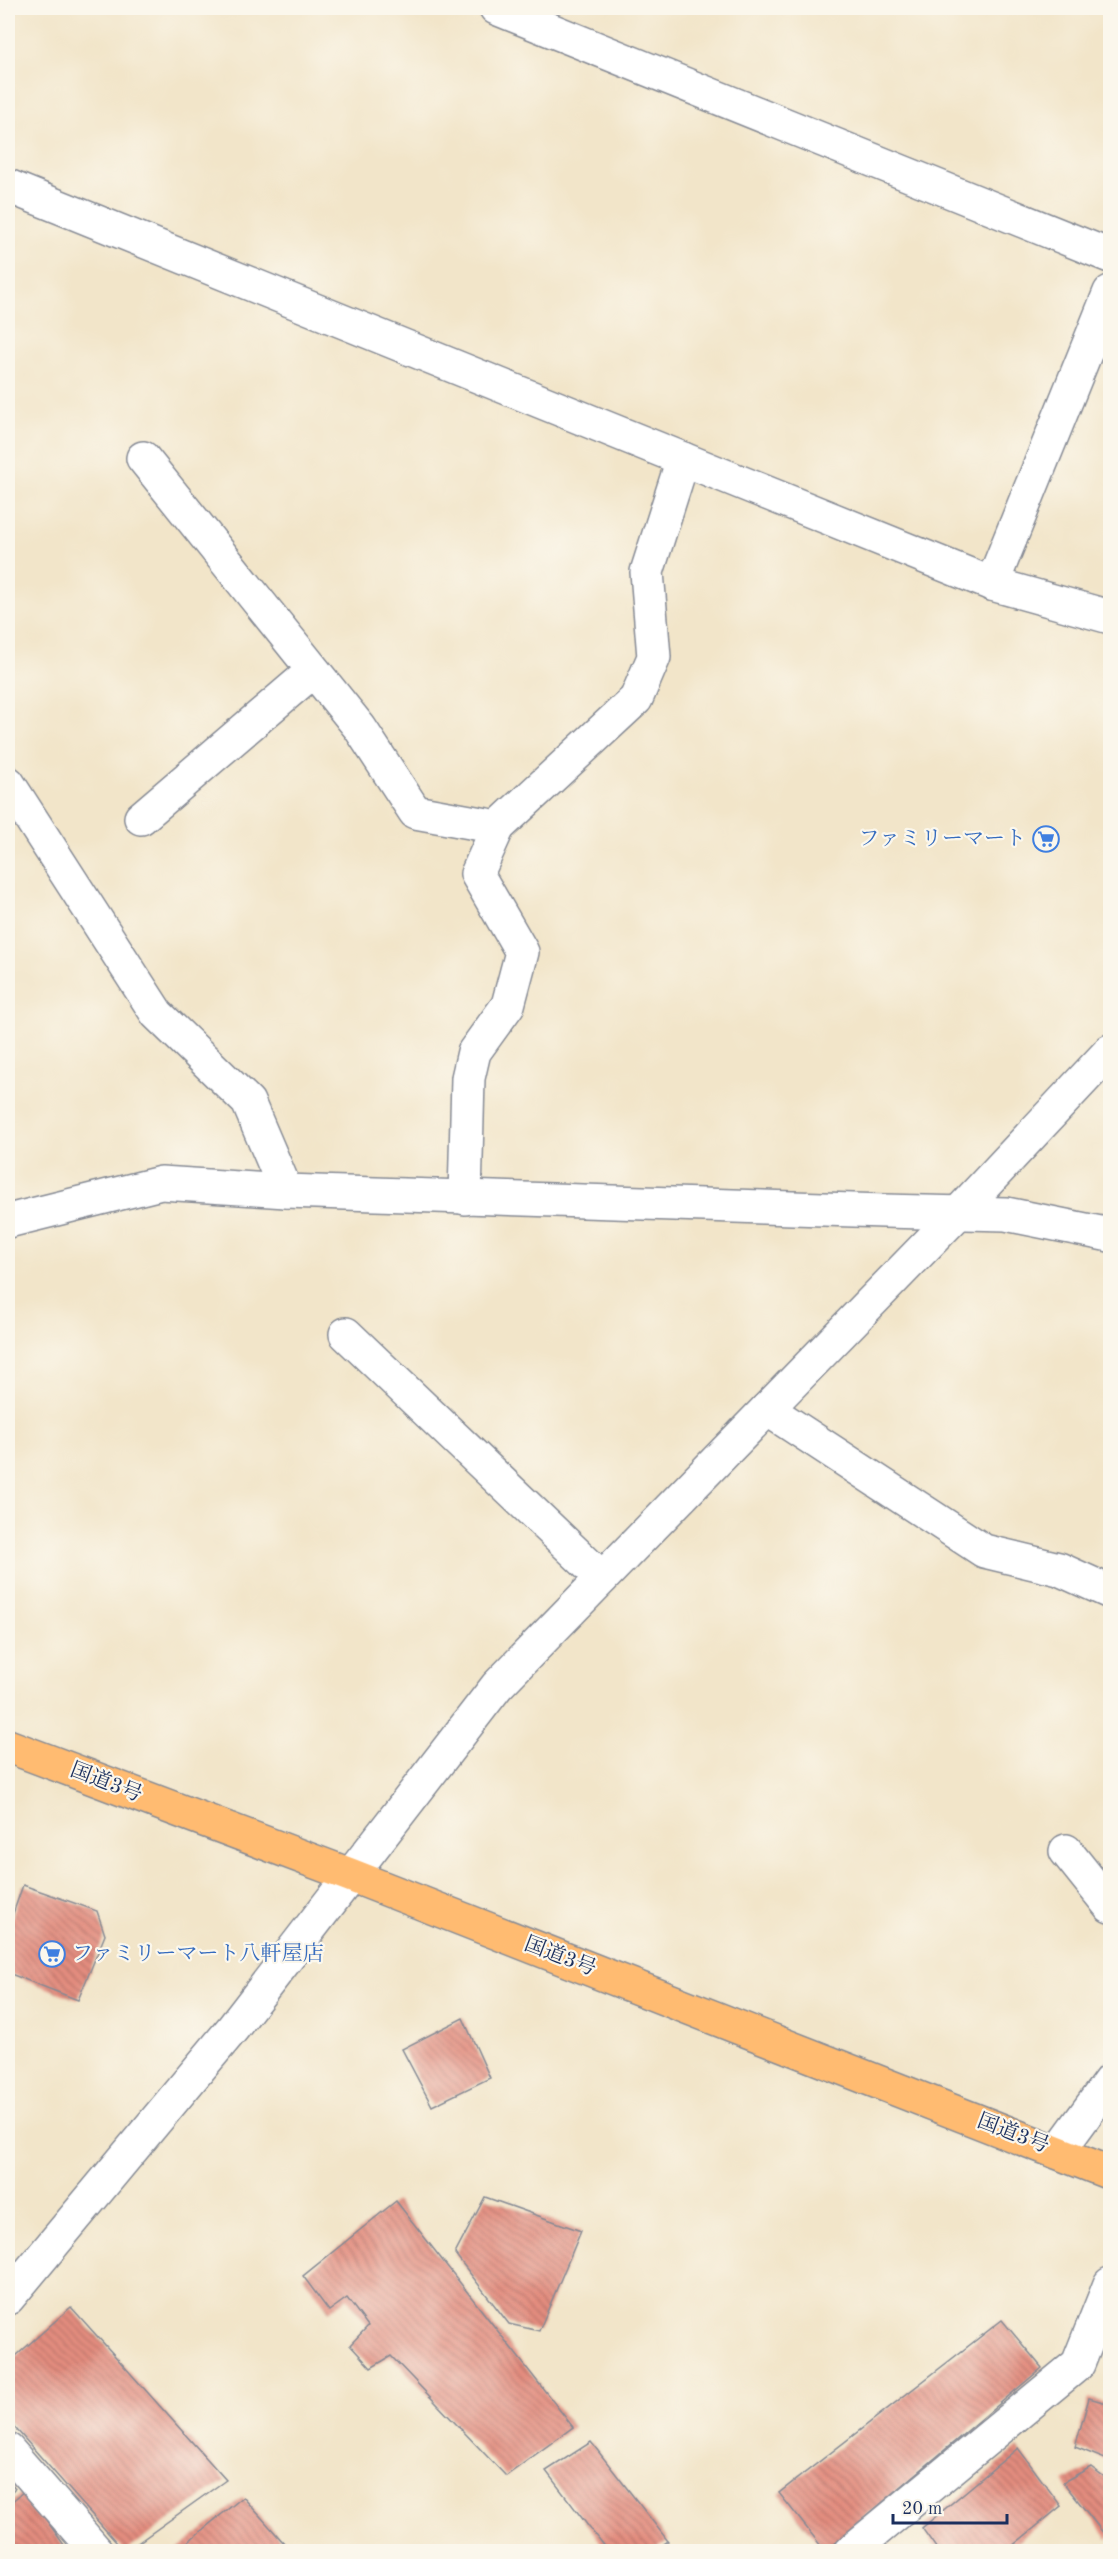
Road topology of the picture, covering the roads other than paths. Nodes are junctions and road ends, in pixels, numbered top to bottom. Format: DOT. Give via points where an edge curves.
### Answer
graph roads {
  1 [pos="496,8"];
  2 [pos="8,186"];
  3 [pos="1110,256"];
  4 [pos="1110,292"];
  5 [pos="143,458"];
  6 [pos="683,459"];
  7 [pos="992,584"];
  8 [pos="1110,617"];
  9 [pos="314,671"];
  10 [pos="8,783"];
  11 [pos="141,818"];
  12 [pos="498,826"];
  13 [pos="1110,1051"];
  14 [pos="286,1191"];
  15 [pos="465,1198"];
  16 [pos="960,1211"];
  17 [pos="8,1221"];
  18 [pos="1110,1235"];
  19 [pos="346,1334"];
  20 [pos="767,1410"];
  21 [pos="602,1578"];
  22 [pos="1110,1592"];
  23 [pos="8,1746"];
  24 [pos="1066,1851"];
  25 [pos="351,1875"];
  26 [pos="1110,1906"];
  27 [pos="1110,2081"];
  28 [pos="1058,2152"];
  29 [pos="1110,2173"];
  30 [pos="1110,2284"];
  31 [pos="8,2298"];
  32 [pos="8,2451"];
  33 [pos="97,2552"];
  34 [pos="849,2552"];
  1 -- 3 [label="street"];
  2 -- 6 [label="street"];
  4 -- 7 [label="street"];
  5 -- 9 [label="street"];
  6 -- 7 [label="street"];
  6 -- 12 [label="street" via="647,572 654,657 636,699"];
  7 -- 8 [label="street"];
  9 -- 11 [label="street"];
  9 -- 12 [label="street" via="360,728 415,812"];
  10 -- 14 [label="street" via="157,1014 248,1102"];
  12 -- 15 [label="street" via="477,874 522,952 508,1005 474,1052 468,1078"];
  13 -- 16 [label="street"];
  14 -- 15 [label="street"];
  14 -- 17 [label="street" via="161,1183"];
  15 -- 16 [label="street"];
  16 -- 18 [label="street" via="1006,1214"];
  16 -- 20 [label="street"];
  19 -- 21 [label="street"];
  20 -- 21 [label="street"];
  20 -- 22 [label="street" via="984,1551 1059,1569"];
  21 -- 25 [label="street" via="497,1686"];
  23 -- 25 [label="highway, 国道3号"];
  24 -- 26 [label="street"];
  25 -- 28 [label="highway, 国道3号"];
  25 -- 31 [label="street" via="233,2028"];
  27 -- 28 [label="street"];
  28 -- 29 [label="highway, 国道3号"];
  30 -- 34 [label="street" via="1078,2364"];
  32 -- 33 [label="street"];
}
